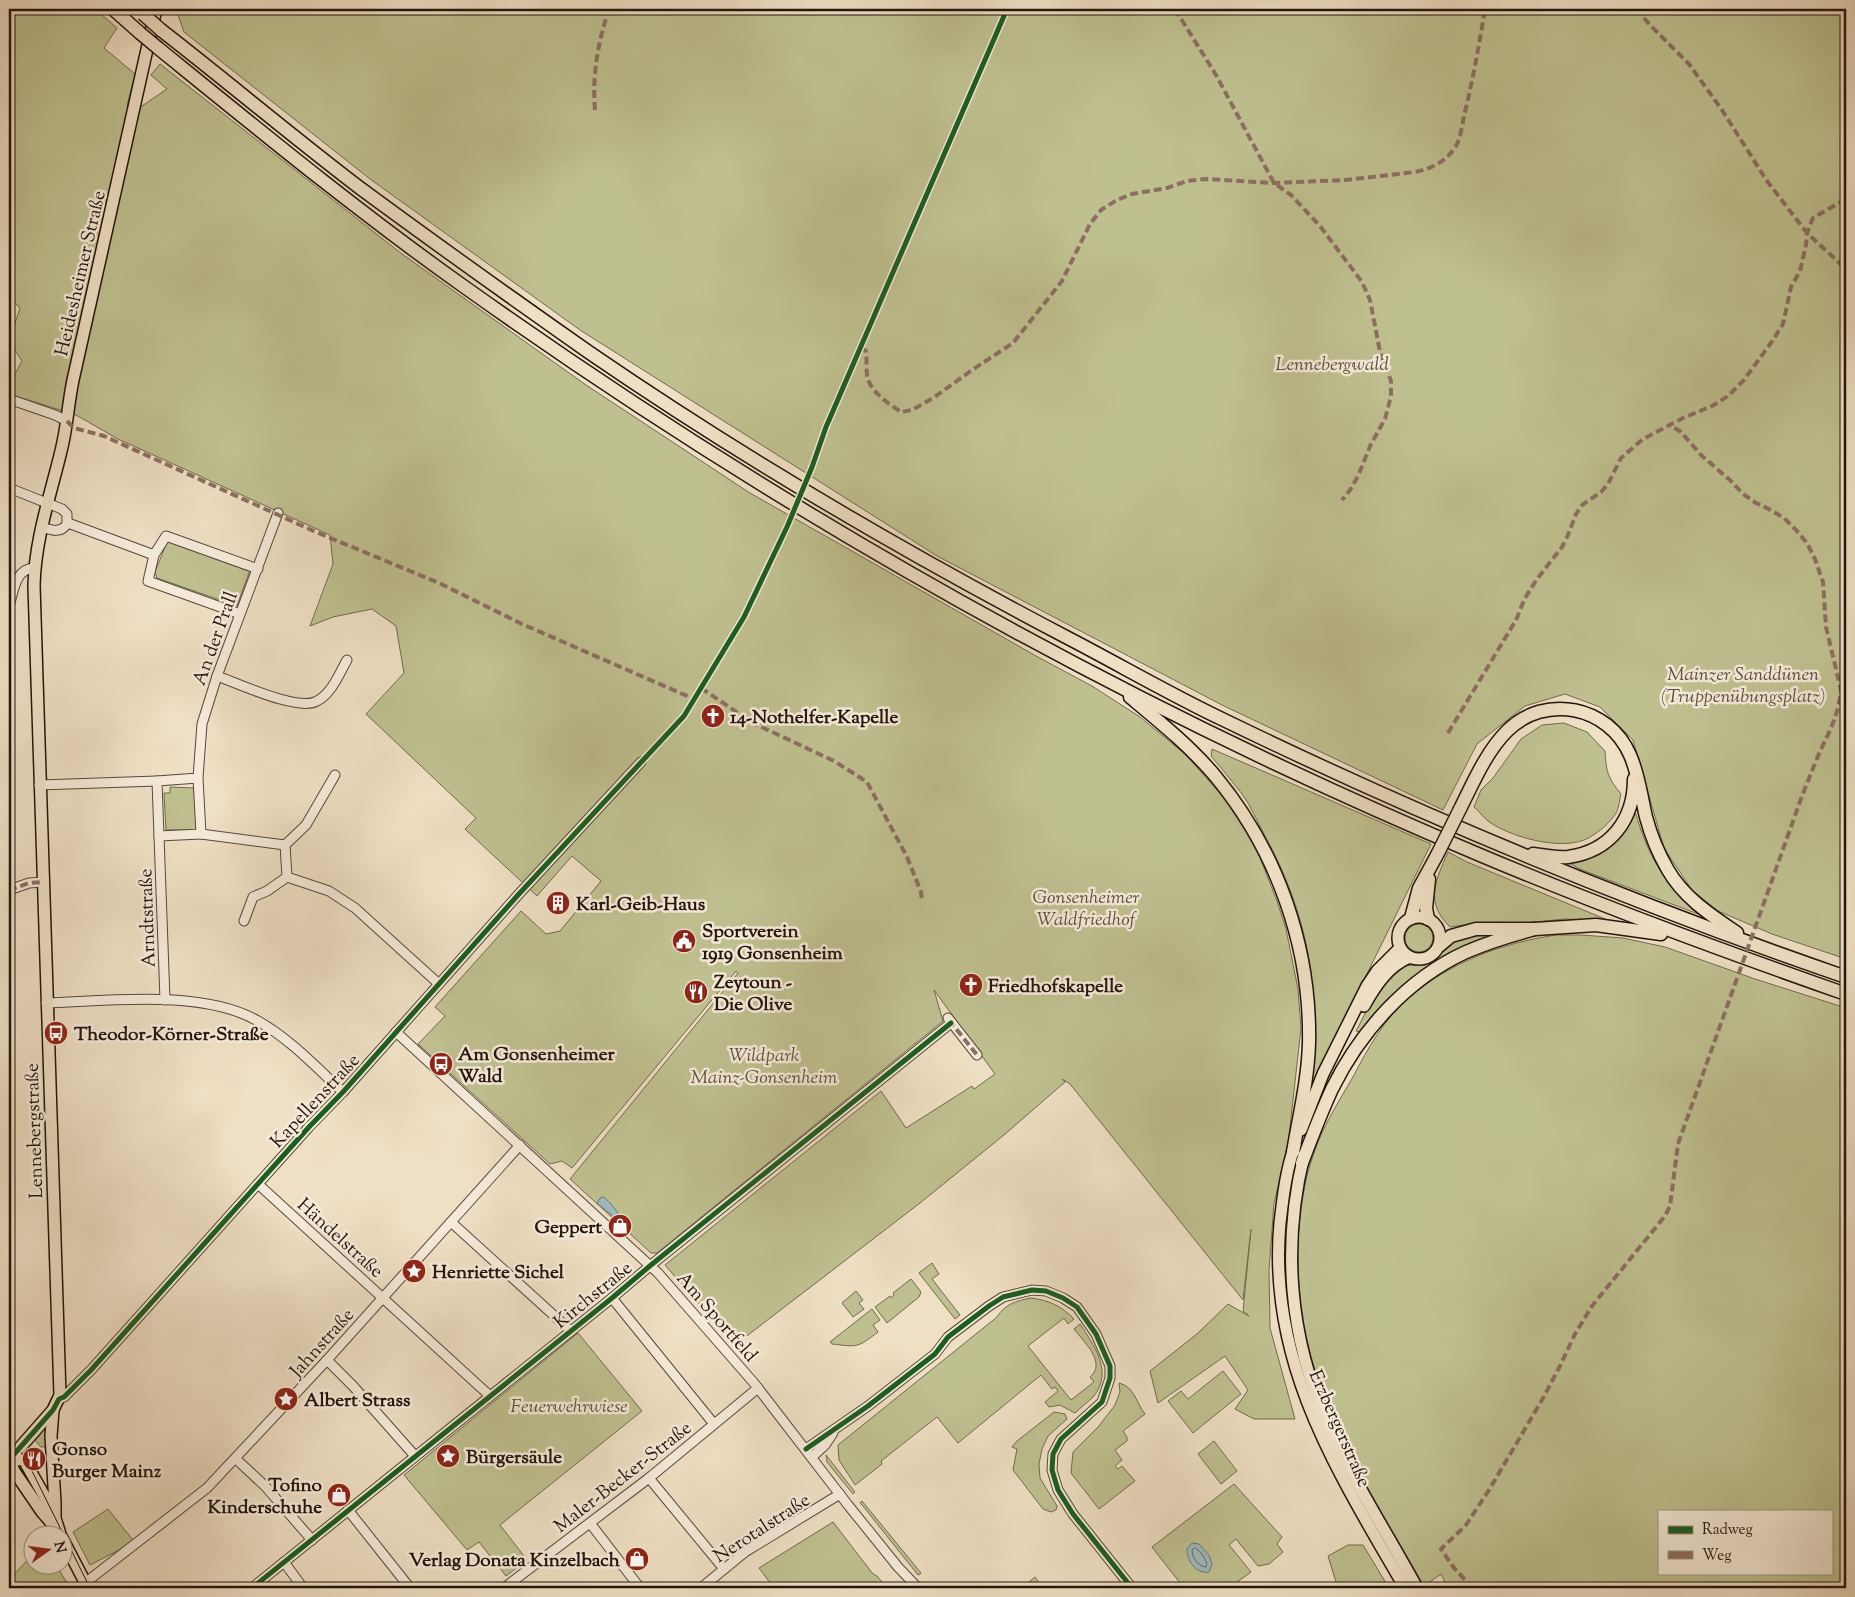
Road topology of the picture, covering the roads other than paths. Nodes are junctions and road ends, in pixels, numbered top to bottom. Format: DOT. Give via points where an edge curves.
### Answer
graph roads {
  1 [pos="113,9"];
  2 [pos="156,9"];
  3 [pos="140,11"];
  4 [pos="9,399"];
  5 [pos="67,421"];
  6 [pos="9,488"];
  7 [pos="47,504"];
  8 [pos="278,513"];
  9 [pos="68,523"];
  10 [pos="41,527"];
  11 [pos="154,555"];
  12 [pos="34,568"];
  13 [pos="258,569"];
  14 [pos="9,606"];
  15 [pos="240,614"];
  16 [pos="347,660"];
  17 [pos="217,676"];
  18 [pos="1117,685"];
  19 [pos="1630,754"];
  20 [pos="641,762"];
  21 [pos="334,775"];
  22 [pos="198,778"];
  23 [pos="157,781"];
  24 [pos="39,785"];
  25 [pos="200,834"];
  26 [pos="159,836"];
  27 [pos="285,845"];
  28 [pos="1518,852"];
  29 [pos="1437,855"];
  30 [pos="287,878"];
  31 [pos="43,882"];
  32 [pos="9,890"];
  33 [pos="1411,918"];
  34 [pos="1428,919"];
  35 [pos="244,920"];
  36 [pos="1535,929"];
  37 [pos="1693,941"];
  38 [pos="1439,946"];
  39 [pos="1758,947"];
  40 [pos="1400,948"];
  41 [pos="1410,958"];
  42 [pos="1846,977"];
  43 [pos="439,984"];
  44 [pos="1846,994"];
  45 [pos="164,1000"];
  46 [pos="46,1003"];
  47 [pos="396,1032"];
  48 [pos="977,1055"];
  49 [pos="343,1092"];
  50 [pos="520,1145"];
  51 [pos="1293,1152"];
  52 [pos="1302,1163"];
  53 [pos="258,1184"];
  54 [pos="451,1222"];
  55 [pos="651,1265"];
  56 [pos="383,1297"];
  57 [pos="612,1298"];
  58 [pos="571,1331"];
  59 [pos="327,1360"];
  60 [pos="758,1388"];
  61 [pos="490,1396"];
  62 [pos="59,1399"];
  63 [pos="53,1410"];
  64 [pos="714,1424"];
  65 [pos="809,1453"];
  66 [pos="415,1456"];
  67 [pos="9,1459"];
  68 [pos="236,1459"];
  69 [pos="649,1478"];
  70 [pos="840,1494"];
  71 [pos="348,1510"];
  72 [pos="48,1513"];
  73 [pos="590,1523"];
  74 [pos="54,1524"];
  75 [pos="312,1540"];
  76 [pos="72,1557"];
  77 [pos="284,1562"];
  78 [pos="724,1569"];
  79 [pos="517,1585"];
  80 [pos="86,1586"];
  81 [pos="252,1588"];
  82 [pos="303,1588"];
  83 [pos="410,1588"];
  84 [pos="504,1588"];
  85 [pos="640,1588"];
  86 [pos="701,1588"];
  87 [pos="918,1588"];
  88 [pos="1132,1588"];
  89 [pos="1405,1588"];
  90 [pos="1417,1588"];
  1 -- 18 [label="highway, bridge" via="346,200 586,370 713,454 847,535"];
  2 -- 5 [label="main road, Heidesheimer Straße" via="73,380"];
  3 -- 28 [label="highway, bridge" via="357,185 485,279 734,447 958,580 1220,718 1349,779"];
  4 -- 5 [label="street"];
  5 -- 7 [label="main road, Heidesheimer Straße"];
  6 -- 7 [label="street"];
  7 -- 9 [label="street" via="65,511"];
  7 -- 10 [label="main road, Lennebergstraße"];
  8 -- 13 [label="street, An der Prall"];
  9 -- 10 [label="street" via="59,531"];
  9 -- 11 [label="street"];
  10 -- 12 [label="main road, Lennebergstraße"];
  11 -- 13 [label="street" via="166,536"];
  11 -- 15 [label="street" via="148,581"];
  12 -- 14 [label="street" via="24,570 18,576"];
  12 -- 24 [label="main road, Lennebergstraße"];
  13 -- 15 [label="street, An der Prall"];
  15 -- 17 [label="street, An der Prall"];
  16 -- 17 [label="street" via="331,690 317,702 306,705 291,703"];
  17 -- 22 [label="street, An der Prall" via="202,724"];
  18 -- 37 [label="highway" via="1352,799 1479,855"];
  18 -- 51 [label="highway" via="1191,750 1238,805 1257,836 1286,901 1304,971 1309,1043"];
  19 -- 28 [label="highway" via="1634,779 1632,803 1624,822 1609,838 1592,849 1568,857"];
  19 -- 29 [label="highway, bridge" via="1615,732 1588,713 1555,708 1535,714 1516,724 1502,737 1484,764"];
  19 -- 39 [label="highway" via="1650,832 1669,872 1708,913"];
  20 -- 43 [label="street, Kapellenstraße"];
  21 -- 27 [label="street" via="306,825"];
  22 -- 23 [label="street"];
  22 -- 25 [label="street, An der Prall"];
  23 -- 24 [label="street"];
  23 -- 26 [label="street, Arndtstraße"];
  24 -- 31 [label="main road, Lennebergstraße"];
  25 -- 26 [label="street"];
  25 -- 27 [label="street"];
  26 -- 45 [label="street, Arndtstraße"];
  27 -- 30 [label="street"];
  28 -- 39 [label="highway"];
  29 -- 33 [label="highway" via="1420,888"];
  29 -- 34 [label="highway" via="1426,892"];
  30 -- 35 [label="street" via="253,897"];
  30 -- 43 [label="street" via="329,891 355,908"];
  31 -- 32 [label="street"];
  31 -- 46 [label="main road, Lennebergstraße"];
  33 -- 34 [label="main road"];
  33 -- 40 [label="main road" via="1398,934"];
  34 -- 38 [label="main road" via="1434,922 1440,933"];
  36 -- 37 [label="highway" via="1614,927"];
  36 -- 38 [label="highway" via="1467,930 1451,936"];
  36 -- 52 [label="highway" via="1482,946 1445,964 1406,991 1384,1013 1332,1089"];
  37 -- 44 [label="highway"];
  38 -- 41 [label="main road" via="1430,957"];
  39 -- 42 [label="highway"];
  40 -- 41 [label="main road"];
  40 -- 51 [label="main road, Erzbergerstraße" via="1377,972 1353,1011 1323,1074"];
  41 -- 52 [label="main road, Erzbergerstraße" via="1388,972 1365,1004 1320,1100"];
  43 -- 47 [label="street, Kapellenstraße"];
  45 -- 46 [label="street"];
  45 -- 49 [label="street" via="217,1004 257,1020 288,1042"];
  46 -- 62 [label="main road, Lennebergstraße"];
  47 -- 49 [label="street, Kapellenstraße"];
  47 -- 50 [label="street, Am Sportfeld"];
  48 -- 55 [label="street, Kirchstraße" via="950,1020"];
  49 -- 53 [label="street, Kapellenstraße"];
  50 -- 54 [label="street, Jahnstraße"];
  50 -- 55 [label="street, Am Sportfeld"];
  51 -- 89 [label="main road, Erzbergerstraße" via="1282,1204 1279,1238 1280,1292 1290,1348 1305,1400 1331,1457"];
  52 -- 90 [label="main road, Erzbergerstraße" via="1294,1207 1290,1264 1295,1319 1307,1369 1341,1451"];
  53 -- 56 [label="street, Händelstraße"];
  53 -- 62 [label="street, Kapellenstraße" via="91,1370 64,1398"];
  54 -- 56 [label="street, Jahnstraße"];
  54 -- 58 [label="street"];
  55 -- 57 [label="street, Kirchstraße"];
  55 -- 60 [label="street, Am Sportfeld"];
  56 -- 59 [label="street, Jahnstraße"];
  56 -- 61 [label="street, Händelstraße"];
  57 -- 58 [label="street, Kirchstraße"];
  57 -- 64 [label="street"];
  58 -- 61 [label="street, Kirchstraße"];
  59 -- 66 [label="street"];
  59 -- 68 [label="street, Jahnstraße"];
  60 -- 64 [label="street, Maler-Becker-Straße"];
  60 -- 65 [label="street, Am Sportfeld"];
  61 -- 66 [label="street, Kirchstraße"];
  62 -- 63 [label="main road, Kapellenstraße"];
  63 -- 67 [label="main road, Kapellenstraße"];
  63 -- 72 [label="main road" via="55,1502"];
  64 -- 69 [label="street, Maler-Becker-Straße"];
  65 -- 70 [label="street, Am Sportfeld"];
  65 -- 88 [label="street" via="825,1445 838,1428 935,1354 948,1337 1003,1297 1032,1290 1046,1291 1063,1298 1077,1308 1096,1334 1110,1366 1110,1378 1102,1402 1061,1440 1053,1454 1052,1470 1058,1490 1073,1514"];
  66 -- 71 [label="street, Kirchstraße"];
  67 -- 72 [label="main road" via="14,1471"];
  68 -- 75 [label="street" via="265,1486"];
  68 -- 80 [label="street, Jahnstraße" via="207,1488"];
  69 -- 73 [label="street, Maler-Becker-Straße"];
  69 -- 78 [label="street"];
  70 -- 78 [label="street, Nerotalstraße" via="745,1552"];
  70 -- 87 [label="street, Am Sportfeld"];
  71 -- 75 [label="street, Kirchstraße"];
  71 -- 83 [label="street"];
  72 -- 74 [label="main road"];
  73 -- 79 [label="street, Maler-Becker-Straße"];
  73 -- 85 [label="street"];
  75 -- 77 [label="street, Kirchstraße"];
  76 -- 80 [label="main road"];
  77 -- 81 [label="street, Kirchstraße"];
  77 -- 82 [label="street"];
  78 -- 86 [label="street, Nerotalstraße"];
  79 -- 84 [label="street, Maler-Becker-Straße"];
}
